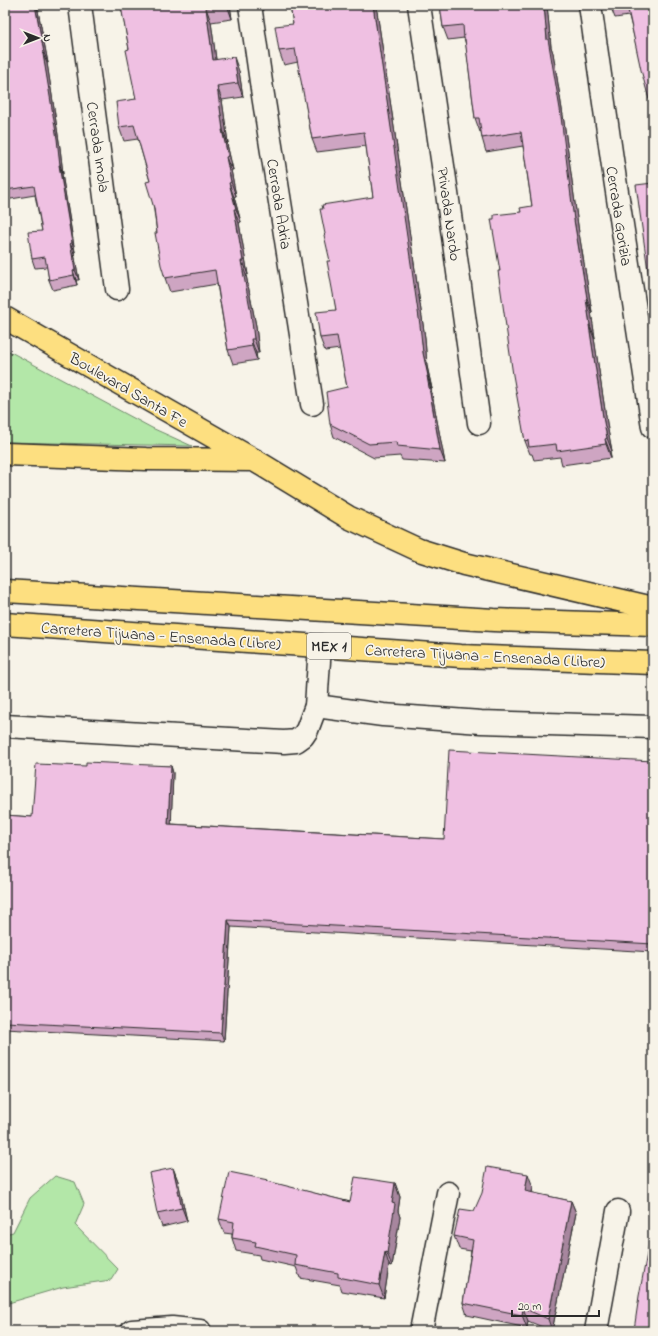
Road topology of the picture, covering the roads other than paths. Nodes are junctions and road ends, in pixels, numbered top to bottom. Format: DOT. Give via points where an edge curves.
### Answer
graph roads {
  1 [pos="80,5"];
  2 [pos="250,5"];
  3 [pos="419,5"];
  4 [pos="590,5"];
  5 [pos="117,289"];
  6 [pos="5,318"];
  7 [pos="312,404"];
  8 [pos="479,423"];
  9 [pos="653,427"];
  10 [pos="5,454"];
  11 [pos="254,460"];
  12 [pos="5,591"];
  13 [pos="653,608"];
  14 [pos="5,624"];
  15 [pos="653,625"];
  16 [pos="320,646"];
  17 [pos="653,663"];
  18 [pos="316,706"];
  19 [pos="5,726"];
  20 [pos="653,727"];
  21 [pos="448,1193"];
  22 [pos="618,1211"];
  23 [pos="132,1331"];
  24 [pos="200,1331"];
  25 [pos="421,1331"];
  26 [pos="596,1331"];
  1 -- 5 [label="street, Cerrada Imola"];
  2 -- 7 [label="street, Cerrada Adria"];
  3 -- 8 [label="street, Privada Nardo"];
  4 -- 9 [label="street, Cerrada Gorizia"];
  6 -- 11 [label="main road, Boulevard Santa Fe"];
  10 -- 11 [label="main road"];
  11 -- 13 [label="main road, Boulevard Santa Fe" via="348,517 419,550 464,564"];
  12 -- 15 [label="main road, Carretera Tijuana - Ensenada (Libre) / MEX 1" via="494,620"];
  14 -- 16 [label="main road, Carretera Tijuana - Ensenada (Libre) / MEX 1"];
  16 -- 17 [label="main road, Carretera Tijuana - Ensenada (Libre) / MEX 1" via="461,656"];
  16 -- 18 [label="street"];
  18 -- 19 [label="street" via="303,736 296,741 284,742"];
  18 -- 20 [label="street" via="383,715 481,722"];
  21 -- 25 [label="street"];
  22 -- 26 [label="street"];
  23 -- 24 [label="street" via="172,1328"];
}
